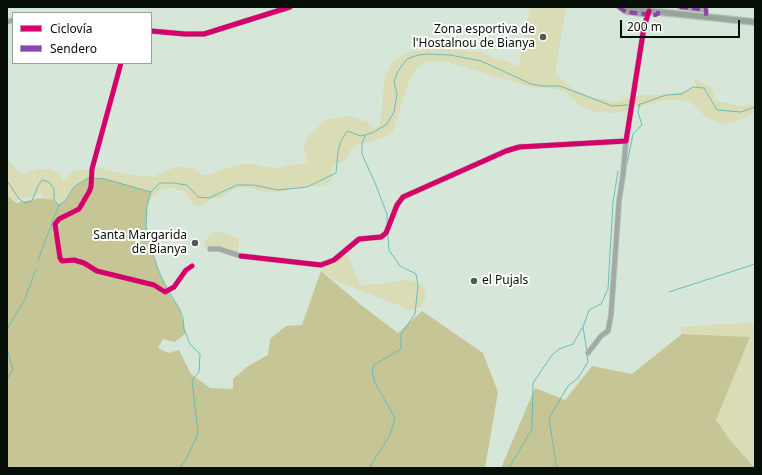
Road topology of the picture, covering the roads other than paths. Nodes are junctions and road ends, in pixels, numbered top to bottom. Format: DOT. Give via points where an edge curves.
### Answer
graph roads {
  1 [pos="290,7"];
  2 [pos="619,7"];
  3 [pos="625,7"];
  4 [pos="680,7"];
  5 [pos="648,10"];
  6 [pos="706,17"];
  7 [pos="755,22"];
  8 [pos="152,31"];
  9 [pos="626,141"];
  10 [pos="210,250"];
  11 [pos="588,354"];
  1 -- 8 [label="street" via="204,34"];
  2 -- 5 [label="street" via="626,12"];
  3 -- 5 [label="main road"];
  4 -- 6 [label="street" via="706,10"];
  5 -- 6 [label="main road"];
  5 -- 9 [label="street"];
  6 -- 7 [label="main road"];
  9 -- 10 [label="street" via="519,147 506,151 404,197 397,205 386,233 381,237 359,239 334,260 321,265"];
  9 -- 11 [label="street" via="618,201 611,315 608,331 601,336"];
}
